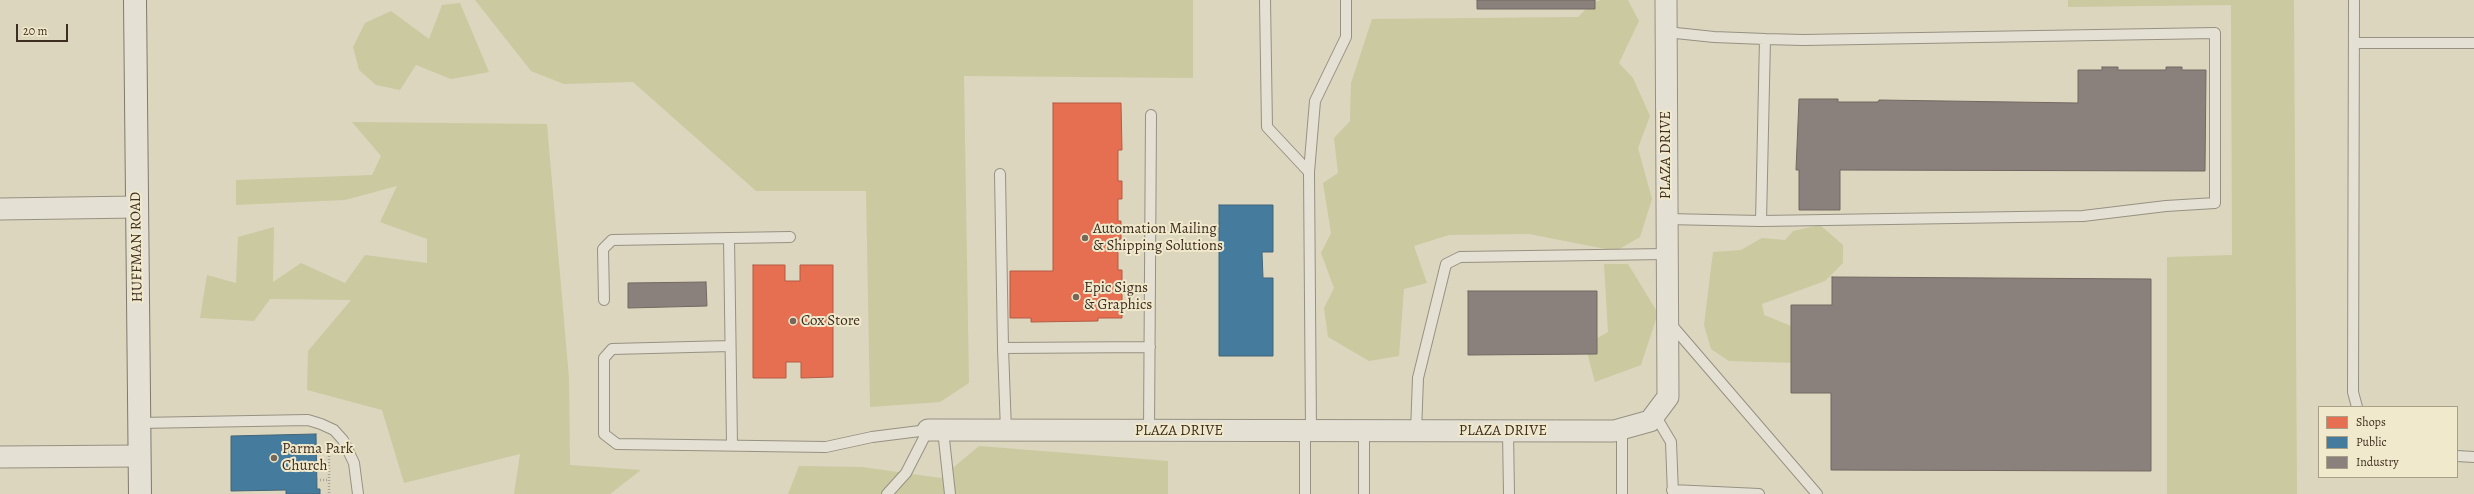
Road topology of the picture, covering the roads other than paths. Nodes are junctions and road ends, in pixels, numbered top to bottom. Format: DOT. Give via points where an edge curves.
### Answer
graph roads {
  1 [pos="135,0"];
  2 [pos="1265,0"];
  3 [pos="1346,0"];
  4 [pos="1666,0"];
  5 [pos="2354,0"];
  6 [pos="1666,32"];
  7 [pos="1765,39"];
  8 [pos="2354,43"];
  9 [pos="2474,43"];
  10 [pos="1151,115"];
  11 [pos="1309,172"];
  12 [pos="1000,174"];
  13 [pos="137,208"];
  14 [pos="0,209"];
  15 [pos="1666,219"];
  16 [pos="1761,221"];
  17 [pos="790,237"];
  18 [pos="729,238"];
  19 [pos="1666,254"];
  20 [pos="604,300"];
  21 [pos="1668,321"];
  22 [pos="730,346"];
  23 [pos="1150,347"];
  24 [pos="1003,348"];
  25 [pos="2357,406"];
  26 [pos="1654,415"];
  27 [pos="139,423"];
  28 [pos="936,430"];
  29 [pos="1622,430"];
  30 [pos="1006,431"];
  31 [pos="1149,431"];
  32 [pos="1364,431"];
  33 [pos="1508,431"];
  34 [pos="1308,432"];
  35 [pos="1416,432"];
  36 [pos="732,445"];
  37 [pos="139,456"];
  38 [pos="2458,456"];
  39 [pos="0,457"];
  40 [pos="2474,457"];
  41 [pos="1672,492"];
  42 [pos="140,494"];
  43 [pos="358,494"];
  44 [pos="887,494"];
  45 [pos="950,494"];
  46 [pos="1305,494"];
  47 [pos="1364,494"];
  48 [pos="1509,494"];
  49 [pos="1622,494"];
  50 [pos="1759,494"];
  51 [pos="1817,494"];
  1 -- 13 [label="street, HUFFMAN ROAD"];
  2 -- 11 [label="lane" via="1267,127"];
  3 -- 11 [label="lane" via="1346,37 1315,101"];
  4 -- 6 [label="street, PLAZA DRIVE"];
  5 -- 8 [label="lane"];
  6 -- 7 [label="lane"];
  6 -- 15 [label="street, PLAZA DRIVE"];
  7 -- 16 [label="lane"];
  7 -- 16 [label="lane" via="2215,33 2215,203 2083,216"];
  8 -- 9 [label="lane"];
  8 -- 25 [label="lane" via="2353,392"];
  10 -- 23 [label="lane"];
  11 -- 34 [label="lane"];
  12 -- 24 [label="lane"];
  13 -- 14 [label="street"];
  13 -- 27 [label="street, HUFFMAN ROAD"];
  15 -- 16 [label="lane"];
  15 -- 19 [label="street, PLAZA DRIVE"];
  17 -- 18 [label="lane"];
  18 -- 20 [label="lane" via="612,240 603,249"];
  18 -- 22 [label="lane"];
  19 -- 21 [label="street, PLAZA DRIVE"];
  19 -- 35 [label="lane" via="1460,257 1446,264 1418,378"];
  21 -- 26 [label="street, PLAZA DRIVE" via="1668,397"];
  21 -- 51 [label="lane"];
  22 -- 36 [label="lane"];
  22 -- 36 [label="lane" via="612,349 604,358 604,434 617,444"];
  23 -- 24 [label="lane"];
  23 -- 31 [label="lane"];
  24 -- 30 [label="lane"];
  26 -- 29 [label="street, PLAZA DRIVE" via="1650,421"];
  26 -- 41 [label="lane" via="1671,442"];
  27 -- 37 [label="street, HUFFMAN ROAD"];
  27 -- 43 [label="lane" via="308,420 329,428 342,440 354,463"];
  28 -- 30 [label="street, PLAZA DRIVE"];
  28 -- 36 [label="lane" via="872,437 826,447"];
  28 -- 44 [label="lane" via="906,473"];
  28 -- 45 [label="lane"];
  29 -- 33 [label="street, PLAZA DRIVE"];
  29 -- 49 [label="lane"];
  30 -- 31 [label="street, PLAZA DRIVE"];
  31 -- 34 [label="street, PLAZA DRIVE"];
  32 -- 34 [label="street, PLAZA DRIVE"];
  32 -- 35 [label="street, PLAZA DRIVE"];
  32 -- 47 [label="lane"];
  33 -- 35 [label="street, PLAZA DRIVE"];
  33 -- 48 [label="lane"];
  34 -- 46 [label="lane"];
  37 -- 39 [label="street"];
  37 -- 42 [label="street, HUFFMAN ROAD"];
  38 -- 40 [label="lane"];
  41 -- 50 [label="lane"];
}
